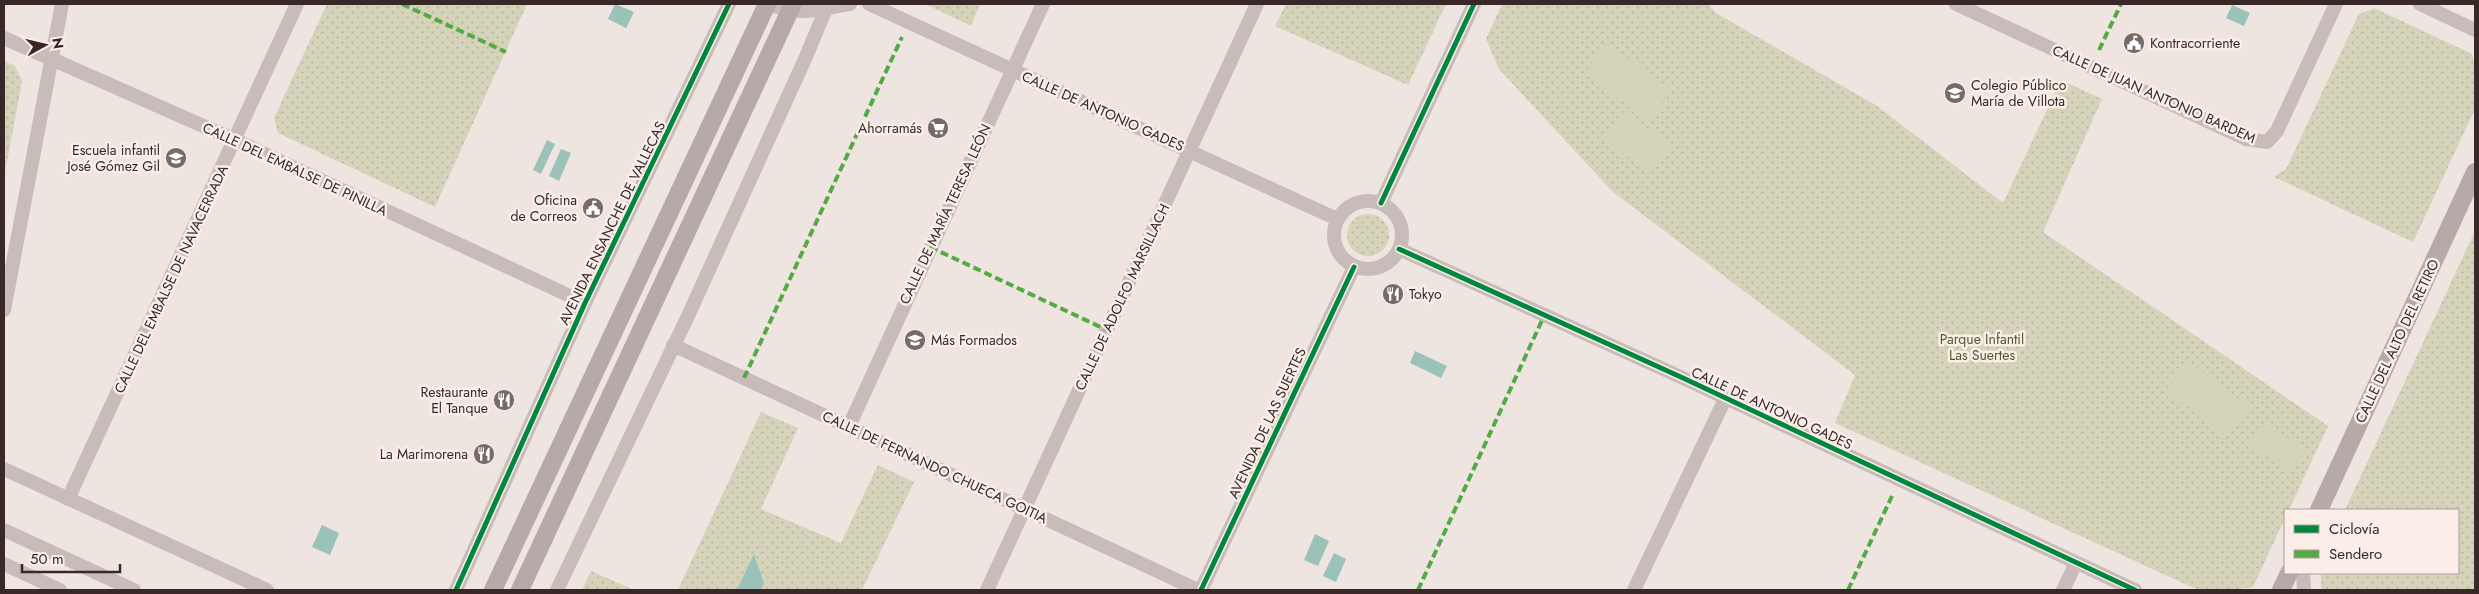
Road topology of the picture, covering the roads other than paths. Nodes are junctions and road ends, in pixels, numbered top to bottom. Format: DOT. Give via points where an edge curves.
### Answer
graph roads {
  1 [pos="62,4"];
  2 [pos="297,4"];
  3 [pos="729,4"];
  4 [pos="767,4"];
  5 [pos="850,4"];
  6 [pos="869,4"];
  7 [pos="1043,4"];
  8 [pos="1257,4"];
  9 [pos="1474,4"];
  10 [pos="1956,4"];
  11 [pos="2336,4"];
  12 [pos="2420,4"];
  13 [pos="827,6"];
  14 [pos="791,7"];
  15 [pos="2475,30"];
  16 [pos="4,38"];
  17 [pos="51,60"];
  18 [pos="1012,70"];
  19 [pos="235,140"];
  20 [pos="1189,150"];
  21 [pos="2475,172"];
  22 [pos="1381,203"];
  23 [pos="1336,219"];
  24 [pos="1399,249"];
  25 [pos="1354,267"];
  26 [pos="585,303"];
  27 [pos="4,310"];
  28 [pos="673,345"];
  29 [pos="1725,399"];
  30 [pos="848,426"];
  31 [pos="4,469"];
  32 [pos="68,499"];
  33 [pos="2318,509"];
  34 [pos="1024,510"];
  35 [pos="4,530"];
  36 [pos="2076,563"];
  37 [pos="4,564"];
  38 [pos="2289,574"];
  39 [pos="2303,574"];
  40 [pos="60,590"];
  41 [pos="134,590"];
  42 [pos="267,590"];
  43 [pos="456,590"];
  44 [pos="492,590"];
  45 [pos="520,590"];
  46 [pos="557,590"];
  47 [pos="987,590"];
  48 [pos="1199,590"];
  49 [pos="1634,590"];
  50 [pos="2063,590"];
  51 [pos="2135,590"];
  52 [pos="2281,590"];
  53 [pos="2304,590"];
  1 -- 17 [label="street"];
  2 -- 19 [label="street, CALLE DEL EMBALSE DE NAVACERRADA"];
  3 -- 26 [label="street, AVENIDA ENSANCHE DE VALLECAS"];
  4 -- 14 [label="street"];
  4 -- 44 [label="main road"];
  5 -- 13 [label="street"];
  6 -- 18 [label="street, CALLE DE ANTONIO GADES"];
  7 -- 18 [label="street, CALLE DE MARÍA TERESA LEÓN"];
  8 -- 20 [label="street, CALLE DE ADOLFO MARSILLACH"];
  9 -- 22 [label="street"];
  10 -- 11 [label="street, CALLE DE JUAN ANTONIO BARDEM" via="2246,139 2260,142 2267,142 2277,131"];
  12 -- 15 [label="street"];
  13 -- 14 [label="street" via="812,12"];
  13 -- 28 [label="street"];
  14 -- 45 [label="main road"];
  16 -- 17 [label="street, CALLE DEL EMBALSE DE PINILLA"];
  17 -- 19 [label="street, CALLE DEL EMBALSE DE PINILLA"];
  17 -- 27 [label="street"];
  18 -- 20 [label="street, CALLE DE ANTONIO GADES"];
  18 -- 30 [label="street, CALLE DE MARÍA TERESA LEÓN"];
  19 -- 26 [label="street, CALLE DEL EMBALSE DE PINILLA"];
  19 -- 32 [label="street, CALLE DEL EMBALSE DE NAVACERRADA"];
  20 -- 23 [label="street, CALLE DE ANTONIO GADES"];
  20 -- 34 [label="street, CALLE DE ADOLFO MARSILLACH"];
  21 -- 33 [label="main road, CALLE DEL ALTO DEL RETIRO"];
  22 -- 23 [label="street" via="1358,201 1345,208"];
  22 -- 24 [label="street" via="1392,210 1400,222"];
  23 -- 25 [label="street" via="1333,232 1335,248"];
  24 -- 25 [label="street" via="1382,266"];
  24 -- 29 [label="street, CALLE DE ANTONIO GADES"];
  25 -- 48 [label="street, AVENIDA DE LAS SUERTES"];
  26 -- 43 [label="street, AVENIDA ENSANCHE DE VALLECAS"];
  28 -- 30 [label="street, CALLE DE FERNANDO CHUECA GOITIA"];
  28 -- 46 [label="street"];
  29 -- 36 [label="street, CALLE DE ANTONIO GADES"];
  29 -- 49 [label="street"];
  30 -- 34 [label="street, CALLE DE FERNANDO CHUECA GOITIA"];
  31 -- 32 [label="street"];
  32 -- 42 [label="street"];
  34 -- 47 [label="street, CALLE DE ADOLFO MARSILLACH"];
  34 -- 48 [label="street, CALLE DE FERNANDO CHUECA GOITIA"];
  35 -- 41 [label="street"];
  36 -- 50 [label="street"];
  36 -- 51 [label="street, CALLE DE ANTONIO GADES"];
  37 -- 40 [label="street"];
  38 -- 52 [label="main road"];
  39 -- 53 [label="street"];
}
